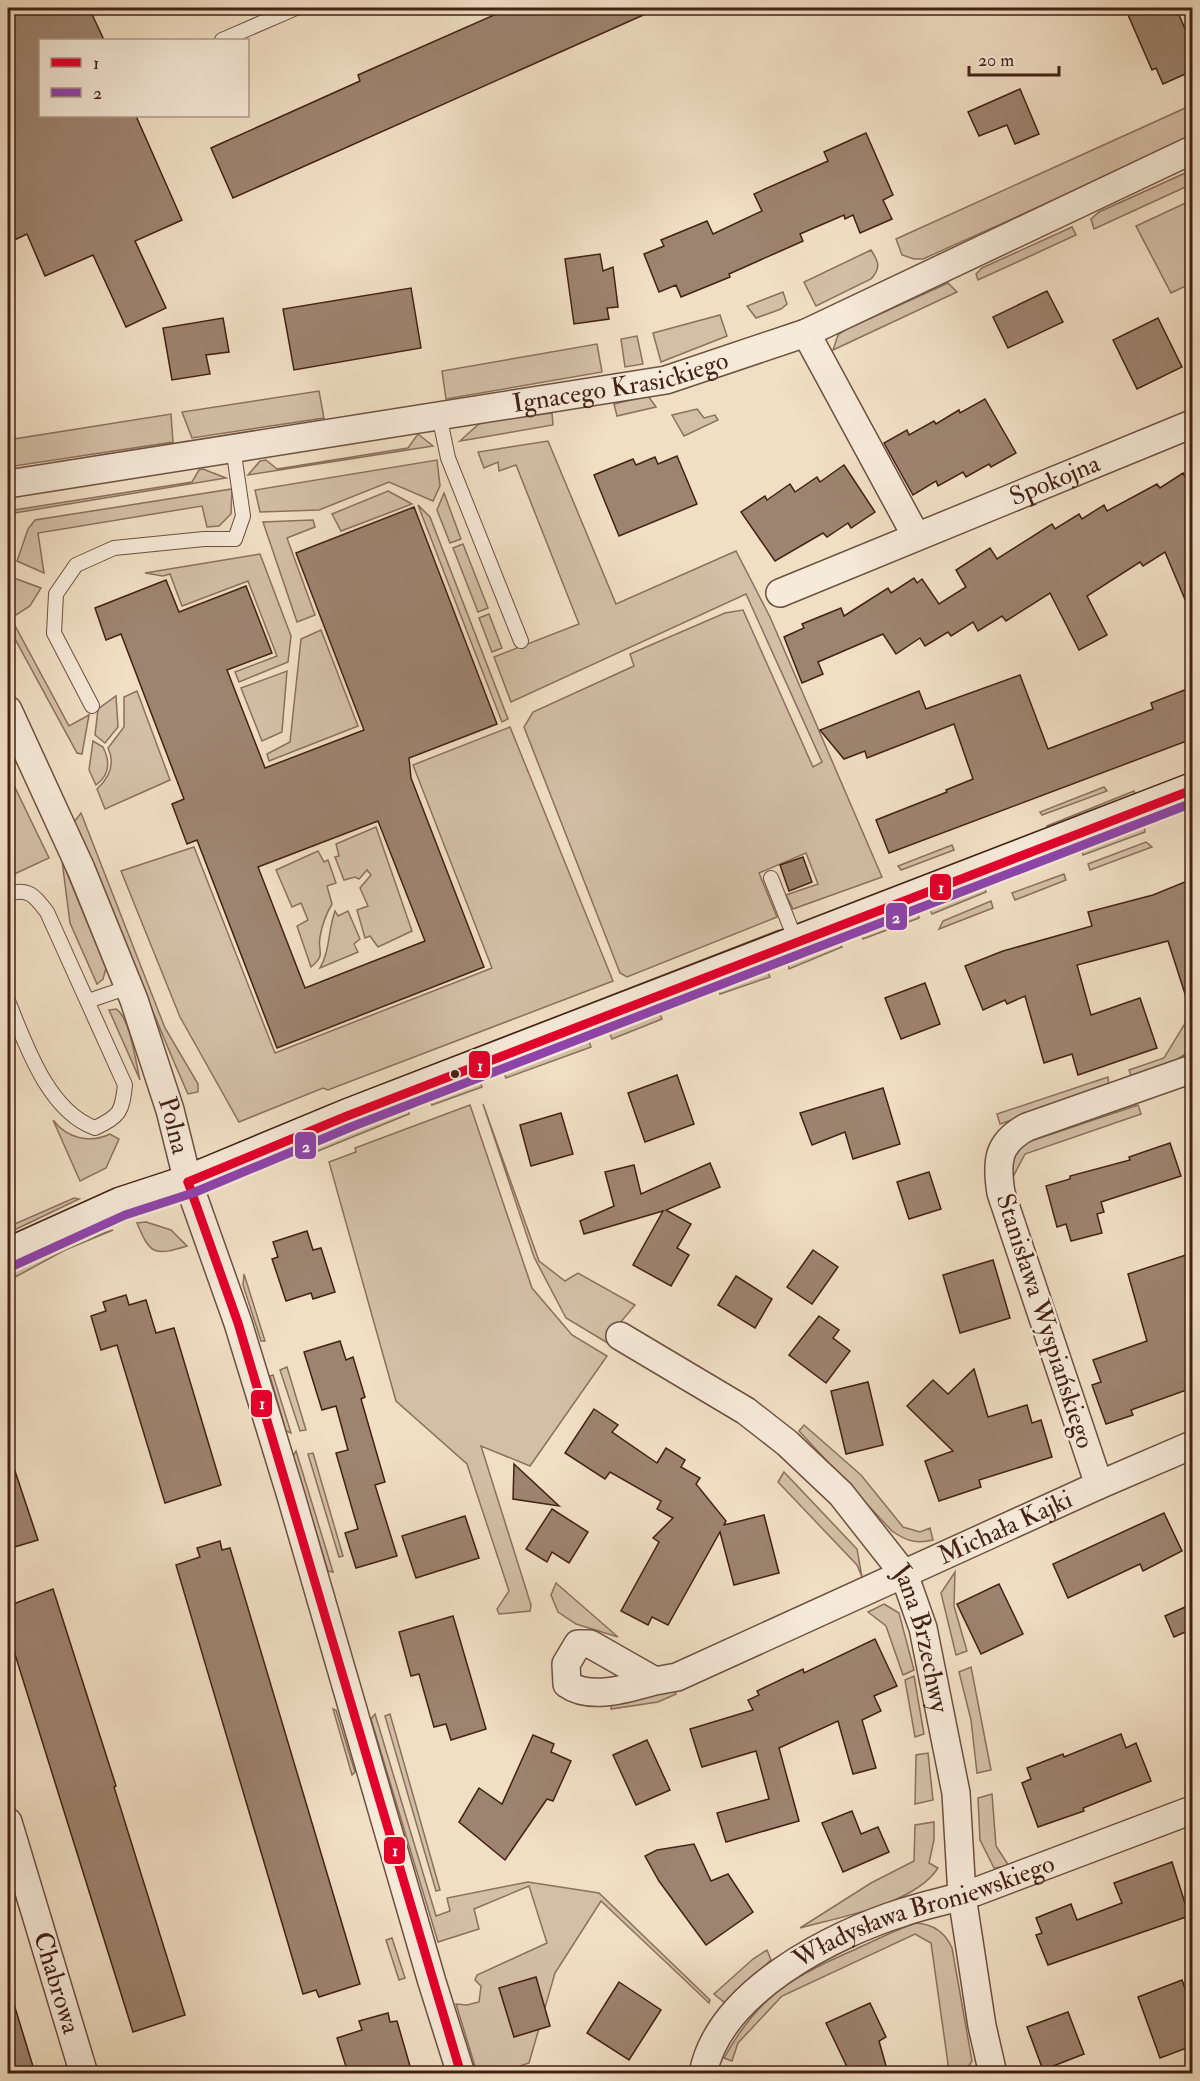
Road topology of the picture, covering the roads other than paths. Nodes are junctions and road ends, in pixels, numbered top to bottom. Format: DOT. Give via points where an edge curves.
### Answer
graph roads {
  1 [pos="296,8"];
  2 [pos="224,39"];
  3 [pos="1192,150"];
  4 [pos="806,333"];
  5 [pos="439,415"];
  6 [pos="1192,424"];
  7 [pos="233,447"];
  8 [pos="8,484"];
  9 [pos="916,536"];
  10 [pos="780,593"];
  11 [pos="521,641"];
  12 [pos="92,706"];
  13 [pos="8,710"];
  14 [pos="1192,790"];
  15 [pos="771,878"];
  16 [pos="8,894"];
  17 [pos="796,941"];
  18 [pos="129,987"];
  19 [pos="8,1001"];
  20 [pos="88,1002"];
  21 [pos="1192,1069"];
  22 [pos="188,1182"];
  23 [pos="8,1255"];
  24 [pos="620,1336"];
  25 [pos="1192,1445"];
  26 [pos="1099,1485"];
  27 [pos="904,1574"];
  28 [pos="655,1681"];
  29 [pos="1192,1810"];
  30 [pos="8,1822"];
  31 [pos="962,1896"];
  32 [pos="84,2073"];
  33 [pos="460,2073"];
  34 [pos="703,2073"];
  35 [pos="993,2073"];
  1 -- 2 [label="lane"];
  3 -- 4 [label="street, Ignacego Krasickiego"];
  4 -- 5 [label="street, Ignacego Krasickiego" via="666,380"];
  4 -- 9 [label="street"];
  5 -- 7 [label="street, Ignacego Krasickiego"];
  5 -- 11 [label="lane" via="448,458"];
  6 -- 9 [label="street, Spokojna"];
  7 -- 8 [label="street, Ignacego Krasickiego"];
  7 -- 12 [label="lane" via="243,516 235,539 114,548 76,565 56,594 54,633"];
  9 -- 10 [label="street, Spokojna"];
  13 -- 18 [label="street, Polna" via="81,869"];
  14 -- 17 [label="street"];
  15 -- 17 [label="lane"];
  16 -- 20 [label="lane" via="21,890 35,895 47,912"];
  17 -- 22 [label="street"];
  18 -- 20 [label="lane"];
  18 -- 22 [label="street, Polna" via="170,1110"];
  19 -- 20 [label="lane" via="56,1102 80,1122 95,1128 112,1120 122,1108 124,1085"];
  21 -- 26 [label="street, Stanisława Wyspiańskiego" via="1027,1127 1013,1135 1001,1152 1001,1193"];
  22 -- 23 [label="street" via="121,1204"];
  22 -- 33 [label="street, Polna" via="238,1323"];
  24 -- 27 [label="street, Jana Brzechwy" via="746,1411 787,1443 841,1494"];
  25 -- 26 [label="street, Michała Kajki"];
  26 -- 27 [label="street, Michała Kajki"];
  27 -- 28 [label="street, Michała Kajki" via="678,1677"];
  27 -- 31 [label="street, Jana Brzechwy" via="923,1628 956,1793"];
  29 -- 31 [label="street, Władysława Broniewskiego"];
  30 -- 32 [label="street, Chabrowa"];
  31 -- 34 [label="street, Władysława Broniewskiego" via="903,1912 828,1944 775,1973 740,2007 716,2039"];
  31 -- 35 [label="street, Jana Brzechwy"];
}
